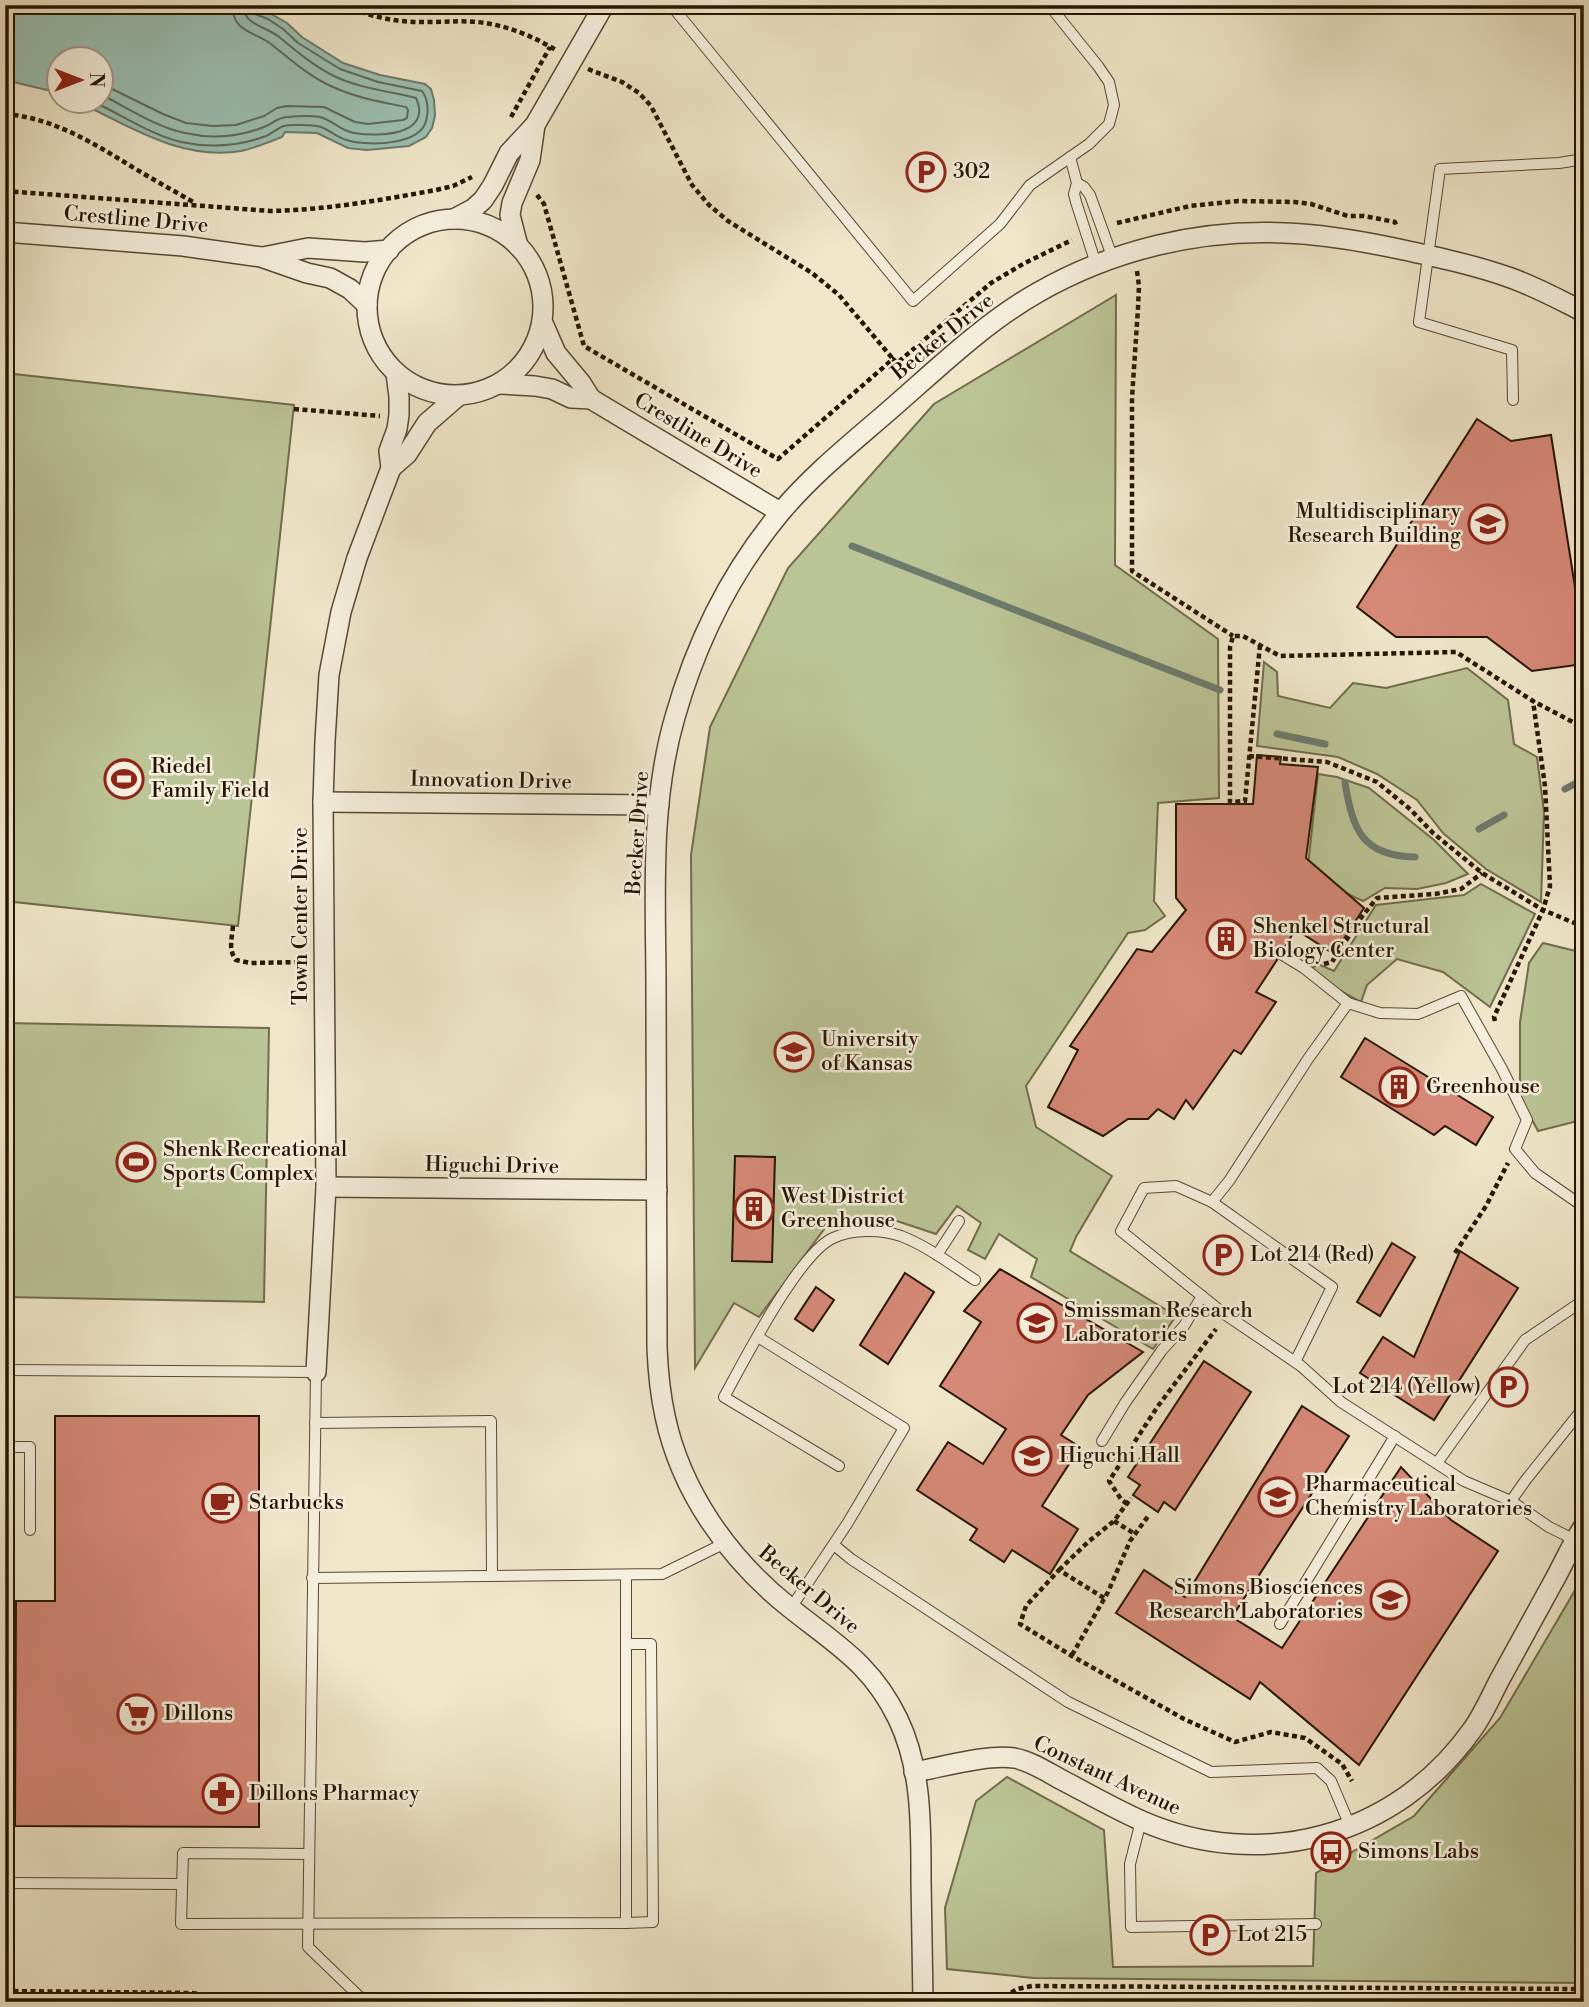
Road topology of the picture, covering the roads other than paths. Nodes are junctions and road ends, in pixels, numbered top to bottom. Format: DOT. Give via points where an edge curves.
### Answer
graph roads {
  1 [pos="604,5"];
  2 [pos="671,5"];
  3 [pos="1049,5"];
  4 [pos="535,125"];
  5 [pos="1070,157"];
  6 [pos="1584,159"];
  7 [pos="1077,184"];
  8 [pos="454,219"];
  9 [pos="5,232"];
  10 [pos="518,246"];
  11 [pos="389,250"];
  12 [pos="1428,255"];
  13 [pos="261,257"];
  14 [pos="1105,261"];
  15 [pos="368,304"];
  16 [pos="1584,312"];
  17 [pos="542,321"];
  18 [pos="396,373"];
  19 [pos="499,384"];
  20 [pos="458,396"];
  21 [pos="591,399"];
  22 [pos="1513,400"];
  23 [pos="391,468"];
  24 [pos="780,512"];
  25 [pos="323,802"];
  26 [pos="659,805"];
  27 [pos="1282,954"];
  28 [pos="1348,1003"];
  29 [pos="326,1187"];
  30 [pos="657,1190"];
  31 [pos="1212,1202"];
  32 [pos="1584,1207"];
  33 [pos="959,1221"];
  34 [pos="937,1255"];
  35 [pos="975,1280"];
  36 [pos="1202,1296"];
  37 [pos="1584,1300"];
  38 [pos="758,1337"];
  39 [pos="1295,1362"];
  40 [pos="5,1370"];
  41 [pos="316,1372"];
  42 [pos="1584,1407"];
  43 [pos="315,1423"];
  44 [pos="1395,1436"];
  45 [pos="1102,1441"];
  46 [pos="5,1447"];
  47 [pos="1437,1463"];
  48 [pos="839,1466"];
  49 [pos="1511,1502"];
  50 [pos="30,1530"];
  51 [pos="1579,1533"];
  52 [pos="725,1544"];
  53 [pos="834,1545"];
  54 [pos="492,1575"];
  55 [pos="626,1576"];
  56 [pos="312,1578"];
  57 [pos="791,1608"];
  58 [pos="1280,1624"];
  59 [pos="626,1644"];
  60 [pos="914,1772"];
  61 [pos="1141,1821"];
  62 [pos="1350,1826"];
  63 [pos="309,1853"];
  64 [pos="5,1883"];
  65 [pos="182,1884"];
  66 [pos="626,1923"];
  67 [pos="308,1924"];
  68 [pos="1316,1924"];
  69 [pos="365,2002"];
  70 [pos="923,2002"];
  1 -- 4 [label="street"];
  2 -- 5 [label="lane" via="912,301 1000,224 1030,185"];
  3 -- 5 [label="lane" via="1109,82 1114,105 1109,124"];
  4 -- 8 [label="street" via="509,153 483,200"];
  4 -- 10 [label="street" via="530,160 510,215"];
  5 -- 7 [label="lane"];
  6 -- 12 [label="lane" via="1440,169"];
  7 -- 14 [label="lane" via="1076,202"];
  7 -- 14 [label="lane" via="1090,195"];
  8 -- 10 [label="street" via="489,226"];
  8 -- 11 [label="street" via="418,228"];
  9 -- 13 [label="street, Crestline Drive"];
  10 -- 17 [label="street" via="539,280"];
  11 -- 13 [label="street, Crestline Drive" via="308,248"];
  11 -- 15 [label="street" via="370,285"];
  12 -- 14 [label="street, Becker Drive" via="1284,232 1189,238"];
  12 -- 16 [label="street, Becker Drive" via="1514,279"];
  12 -- 22 [label="lane" via="1419,322 1512,350"];
  13 -- 15 [label="street, Crestline Drive" via="330,278"];
  14 -- 24 [label="street, Becker Drive" via="1036,293 1001,316 832,461"];
  15 -- 18 [label="street" via="370,330"];
  17 -- 19 [label="street" via="528,357"];
  17 -- 21 [label="street, Crestline Drive" via="556,353"];
  18 -- 20 [label="street" via="415,386"];
  18 -- 23 [label="street, Town Center Drive" via="399,415 389,451"];
  19 -- 20 [label="street"];
  19 -- 21 [label="street, Crestline Drive" via="535,386 571,398"];
  20 -- 23 [label="street, Town Center Drive" via="427,423 407,454"];
  21 -- 24 [label="street, Crestline Drive"];
  23 -- 25 [label="street, Town Center Drive" via="341,612 329,675"];
  24 -- 26 [label="street, Becker Drive" via="748,555 705,634 674,720"];
  25 -- 26 [label="street, Innovation Drive"];
  25 -- 29 [label="street, Town Center Drive"];
  26 -- 30 [label="street, Becker Drive"];
  27 -- 28 [label="lane"];
  28 -- 31 [label="lane"];
  28 -- 32 [label="lane" via="1380,1013 1418,1014 1461,996 1527,1120 1515,1149 1535,1173"];
  29 -- 30 [label="street, Higuchi Drive"];
  29 -- 41 [label="street, Town Center Drive"];
  30 -- 52 [label="street, Becker Drive" via="657,1348 665,1418 699,1504"];
  31 -- 36 [label="lane" via="1176,1186 1144,1188 1121,1231"];
  31 -- 39 [label="lane" via="1332,1287"];
  33 -- 34 [label="lane"];
  34 -- 35 [label="lane"];
  34 -- 38 [label="lane" via="900,1236 867,1230 832,1238 808,1258"];
  36 -- 39 [label="lane"];
  36 -- 45 [label="lane"];
  37 -- 47 [label="lane" via="1525,1340"];
  38 -- 48 [label="lane" via="724,1396"];
  38 -- 53 [label="lane" via="904,1428"];
  39 -- 44 [label="lane" via="1341,1402"];
  40 -- 41 [label="lane"];
  41 -- 43 [label="lane"];
  42 -- 49 [label="lane"];
  43 -- 54 [label="lane" via="491,1421"];
  43 -- 56 [label="lane"];
  44 -- 47 [label="lane"];
  44 -- 58 [label="lane"];
  46 -- 50 [label="lane" via="30,1447"];
  47 -- 49 [label="lane"];
  49 -- 51 [label="lane" via="1549,1527"];
  51 -- 62 [label="street, Constant Avenue" via="1473,1729 1424,1783 1396,1804"];
  52 -- 55 [label="lane" via="662,1574"];
  52 -- 57 [label="street, Becker Drive" via="754,1577"];
  53 -- 57 [label="lane"];
  53 -- 62 [label="lane" via="1068,1702 1211,1772 1317,1768 1331,1781"];
  54 -- 55 [label="lane"];
  54 -- 56 [label="lane"];
  55 -- 59 [label="lane"];
  56 -- 63 [label="lane"];
  57 -- 60 [label="street, Becker Drive" via="859,1662 881,1690 898,1720"];
  59 -- 66 [label="lane"];
  59 -- 66 [label="lane" via="652,1644 653,1898 653,1922"];
  60 -- 61 [label="street, Constant Avenue" via="1015,1758"];
  60 -- 70 [label="street, Becker Drive" via="921,1827"];
  61 -- 62 [label="street, Constant Avenue" via="1198,1840 1256,1846 1313,1839"];
  61 -- 68 [label="lane" via="1130,1864 1131,1927"];
  63 -- 65 [label="lane" via="183,1853"];
  63 -- 67 [label="lane"];
  64 -- 65 [label="lane"];
  65 -- 67 [label="lane" via="181,1924"];
  66 -- 67 [label="lane"];
  67 -- 69 [label="lane" via="308,1947"];
}
